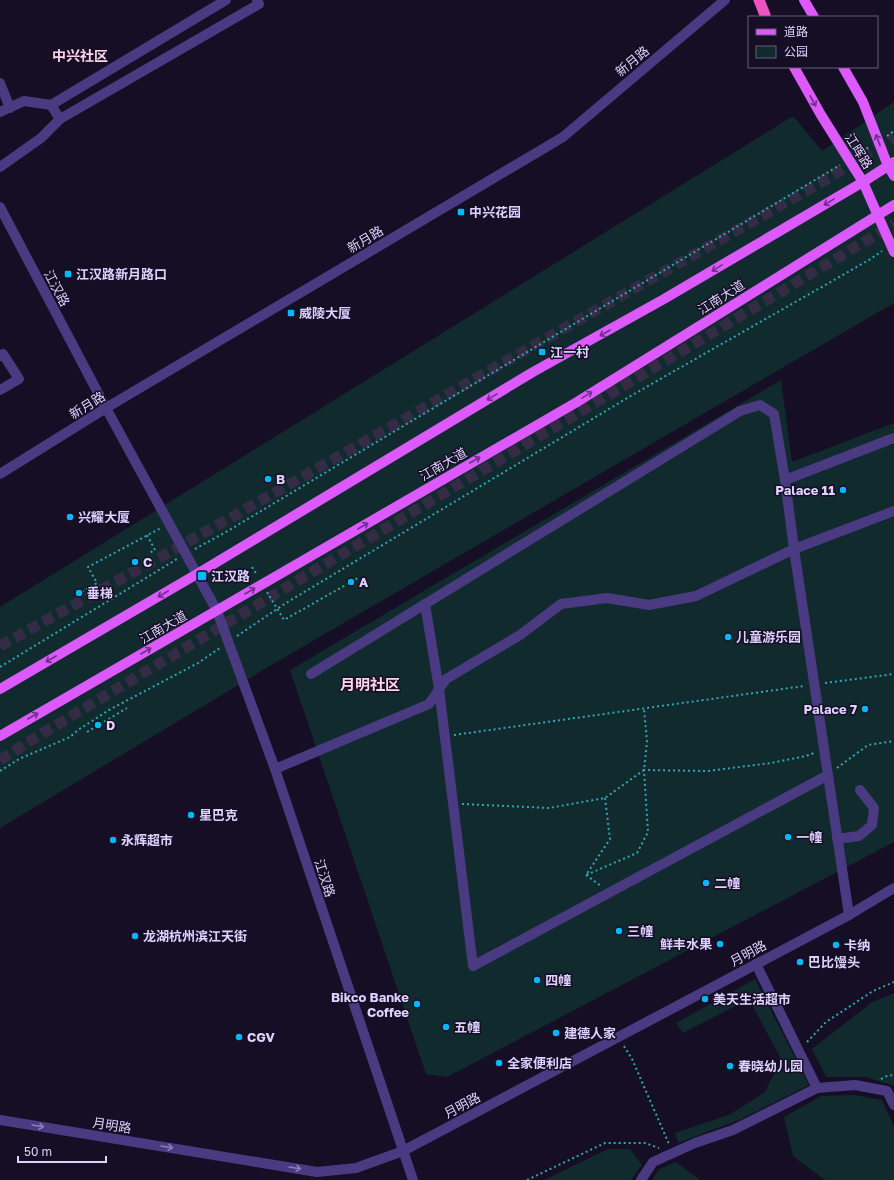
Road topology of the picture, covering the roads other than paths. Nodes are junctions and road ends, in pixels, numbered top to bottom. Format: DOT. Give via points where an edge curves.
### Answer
graph roads {
  1 [pos="226,0"];
  2 [pos="257,0"];
  3 [pos="725,0"];
  4 [pos="756,0"];
  5 [pos="759,0"];
  6 [pos="804,0"];
  7 [pos="765,16"];
  8 [pos="813,16"];
  9 [pos="795,68"];
  10 [pos="844,68"];
  11 [pos="0,83"];
  12 [pos="51,105"];
  13 [pos="5,110"];
  14 [pos="60,119"];
  15 [pos="891,164"];
  16 [pos="0,166"];
  17 [pos="894,176"];
  18 [pos="863,182"];
  19 [pos="894,205"];
  20 [pos="0,207"];
  21 [pos="877,216"];
  22 [pos="892,248"];
  23 [pos="0,356"];
  24 [pos="0,390"];
  25 [pos="106,408"];
  26 [pos="894,438"];
  27 [pos="0,474"];
  28 [pos="785,480"];
  29 [pos="894,511"];
  30 [pos="794,549"];
  31 [pos="197,574"];
  32 [pos="425,604"];
  33 [pos="217,611"];
  34 [pos="311,674"];
  35 [pos="0,689"];
  36 [pos="439,689"];
  37 [pos="0,736"];
  38 [pos="275,769"];
  39 [pos="828,775"];
  40 [pos="860,790"];
  41 [pos="837,839"];
  42 [pos="894,888"];
  43 [pos="849,915"];
  44 [pos="756,964"];
  45 [pos="817,1088"];
  46 [pos="894,1105"];
  47 [pos="0,1120"];
  48 [pos="403,1151"];
  49 [pos="413,1180"];
  50 [pos="641,1180"];
  1 -- 12 [label="street"];
  2 -- 14 [label="street" via="259,4"];
  3 -- 25 [label="street, 新月路" via="563,137"];
  4 -- 7 [label="main road"];
  5 -- 7 [label="highway"];
  6 -- 8 [label="main road"];
  9 -- 18 [label="main road, 江晖路, one-way"];
  15 -- 10 [label="main road, 江晖路, one-way" via="878,141 864,102"];
  11 -- 13 [label="street"];
  12 -- 13 [label="street" via="24,101"];
  12 -- 14 [label="street"];
  14 -- 16 [label="street" via="41,138"];
  15 -- 17 [label="main road, 江晖路"];
  15 -- 18 [label="main road, 江南大道"];
  18 -- 21 [label="main road, 江晖路"];
  18 -- 31 [label="main road, 江南大道, one-way" via="657,303 533,372"];
  19 -- 21 [label="main road, 江南大道"];
  20 -- 25 [label="street, 江汉路"];
  21 -- 22 [label="main road, 江晖路"];
  33 -- 21 [label="main road, 江南大道, one-way" via="577,402"];
  23 -- 24 [label="street" via="3,354 19,379"];
  25 -- 27 [label="street, 新月路"];
  25 -- 31 [label="street, 江汉路"];
  26 -- 28 [label="street"];
  28 -- 30 [label="street"];
  28 -- 32 [label="street" via="774,414 760,405 740,411"];
  29 -- 30 [label="street"];
  30 -- 36 [label="street" via="696,596 649,605 608,598 561,604 520,635 446,679"];
  30 -- 39 [label="street"];
  31 -- 33 [label="street, 江汉路"];
  31 -- 35 [label="main road, 江南大道, one-way"];
  32 -- 34 [label="street"];
  32 -- 36 [label="street"];
  37 -- 33 [label="main road, 江南大道, one-way"];
  33 -- 38 [label="street, 江汉路"];
  36 -- 38 [label="street" via="429,704"];
  36 -- 39 [label="street" via="474,966"];
  38 -- 48 [label="street, 江汉路"];
  39 -- 41 [label="street"];
  40 -- 41 [label="street" via="874,808 872,825 859,836"];
  41 -- 43 [label="street"];
  42 -- 43 [label="street, 月明路"];
  43 -- 44 [label="street, 月明路"];
  44 -- 45 [label="street"];
  44 -- 48 [label="street, 月明路"];
  45 -- 46 [label="street" via="856,1086 887,1091"];
  45 -- 50 [label="street" via="732,1130 653,1162"];
  47 -- 48 [label="street, 月明路, one-way" via="317,1172 356,1168"];
  48 -- 49 [label="street, 江汉路"];
}
